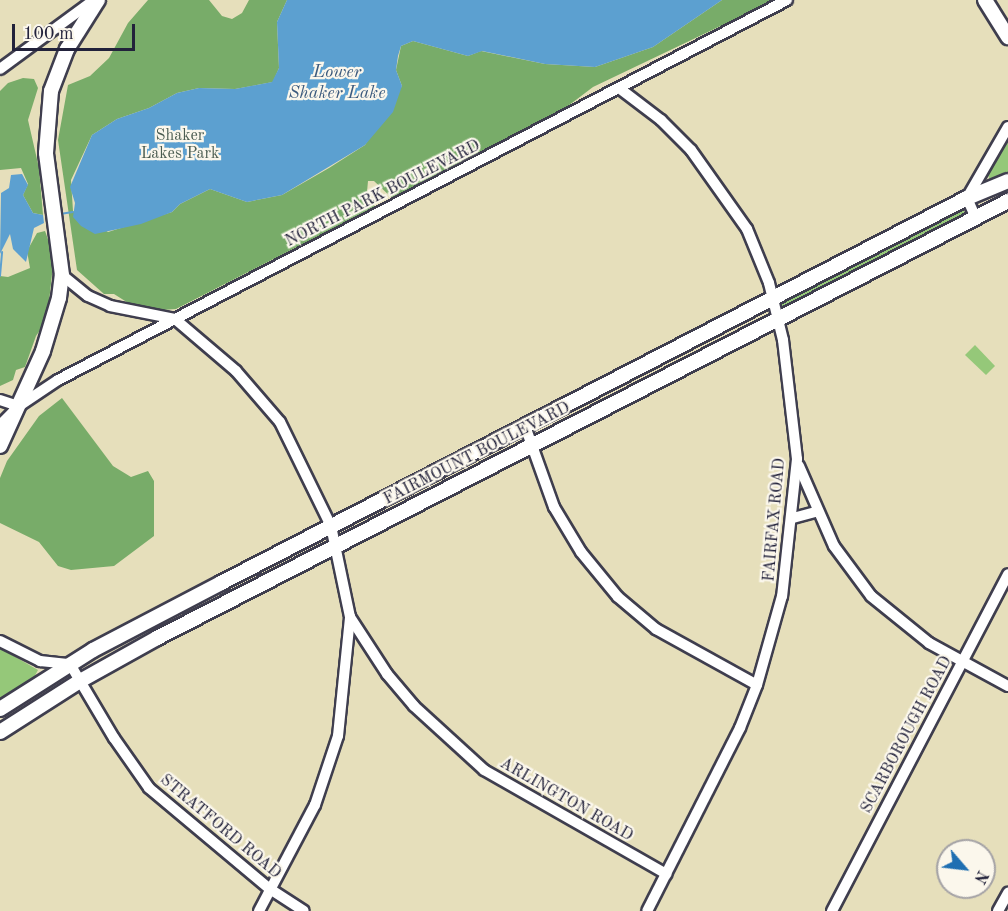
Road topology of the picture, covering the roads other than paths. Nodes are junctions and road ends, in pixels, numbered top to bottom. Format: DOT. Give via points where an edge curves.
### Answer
graph roads {
  1 [pos="96,0"];
  2 [pos="787,0"];
  3 [pos="985,0"];
  4 [pos="1008,37"];
  5 [pos="0,69"];
  6 [pos="619,88"];
  7 [pos="1008,128"];
  8 [pos="1008,181"];
  9 [pos="967,198"];
  10 [pos="1008,201"];
  11 [pos="975,216"];
  12 [pos="62,275"];
  13 [pos="772,299"];
  14 [pos="777,318"];
  15 [pos="175,319"];
  16 [pos="0,400"];
  17 [pos="19,406"];
  18 [pos="0,424"];
  19 [pos="525,426"];
  20 [pos="532,445"];
  21 [pos="0,446"];
  22 [pos="797,459"];
  23 [pos="816,512"];
  24 [pos="793,518"];
  25 [pos="331,526"];
  26 [pos="337,545"];
  27 [pos="1008,574"];
  28 [pos="350,617"];
  29 [pos="0,641"];
  30 [pos="962,662"];
  31 [pos="70,664"];
  32 [pos="80,681"];
  33 [pos="757,685"];
  34 [pos="1008,686"];
  35 [pos="0,709"];
  36 [pos="0,732"];
  37 [pos="666,874"];
  38 [pos="270,889"];
  39 [pos="1008,893"];
  40 [pos="259,911"];
  41 [pos="304,911"];
  42 [pos="647,911"];
  43 [pos="832,911"];
  44 [pos="998,911"];
  1 -- 5 [label="street"];
  1 -- 12 [label="main road" via="67,49 51,92 45,133"];
  2 -- 6 [label="street, NORTH PARK BOULEVARD"];
  3 -- 4 [label="main road"];
  6 -- 13 [label="street, FAIRFAX ROAD" via="676,135 721,190 747,229"];
  6 -- 15 [label="street, NORTH PARK BOULEVARD"];
  7 -- 9 [label="street"];
  8 -- 9 [label="main road, FAIRMOUNT BOULEVARD"];
  9 -- 11 [label="street"];
  9 -- 13 [label="main road, FAIRMOUNT BOULEVARD"];
  10 -- 11 [label="main road, FAIRMOUNT BOULEVARD"];
  11 -- 14 [label="main road, FAIRMOUNT BOULEVARD"];
  12 -- 15 [label="street, ARLINGTON ROAD" via="88,296 110,306"];
  12 -- 17 [label="main road" via="54,322"];
  13 -- 14 [label="street, FAIRFAX ROAD"];
  13 -- 19 [label="main road, FAIRMOUNT BOULEVARD"];
  14 -- 20 [label="main road, FAIRMOUNT BOULEVARD"];
  14 -- 22 [label="street, FAIRFAX ROAD" via="787,359"];
  15 -- 17 [label="street, NORTH PARK BOULEVARD" via="58,380"];
  15 -- 25 [label="street, ARLINGTON ROAD" via="236,371 280,422"];
  16 -- 17 [label="street"];
  17 -- 18 [label="street, NORTH PARK BOULEVARD"];
  17 -- 21 [label="main road"];
  19 -- 20 [label="street"];
  19 -- 25 [label="main road, FAIRMOUNT BOULEVARD"];
  20 -- 26 [label="main road, FAIRMOUNT BOULEVARD"];
  20 -- 33 [label="street" via="555,507 581,552 618,597 666,634"];
  22 -- 23 [label="street"];
  22 -- 24 [label="street, FAIRFAX ROAD"];
  23 -- 24 [label="street"];
  23 -- 30 [label="street" via="853,575 871,596 910,630"];
  24 -- 33 [label="street, FAIRFAX ROAD" via="782,596"];
  25 -- 26 [label="street, ARLINGTON ROAD"];
  25 -- 31 [label="main road, FAIRMOUNT BOULEVARD"];
  26 -- 28 [label="street, ARLINGTON ROAD"];
  26 -- 32 [label="main road, FAIRMOUNT BOULEVARD"];
  27 -- 30 [label="street, SCARBOROUGH ROAD"];
  28 -- 37 [label="street, ARLINGTON ROAD" via="387,674 414,706 484,770"];
  28 -- 38 [label="street" via="338,736 315,805"];
  29 -- 31 [label="street" via="40,662"];
  30 -- 34 [label="street"];
  30 -- 43 [label="street, SCARBOROUGH ROAD"];
  31 -- 32 [label="street, STRATFORD ROAD"];
  31 -- 35 [label="main road, FAIRMOUNT BOULEVARD"];
  32 -- 36 [label="main road, FAIRMOUNT BOULEVARD"];
  32 -- 38 [label="street, STRATFORD ROAD" via="149,788"];
  33 -- 37 [label="street, FAIRFAX ROAD" via="740,728"];
  37 -- 42 [label="street, FAIRFAX ROAD"];
  38 -- 40 [label="street"];
  38 -- 41 [label="street, STRATFORD ROAD"];
  39 -- 44 [label="street"];
}
